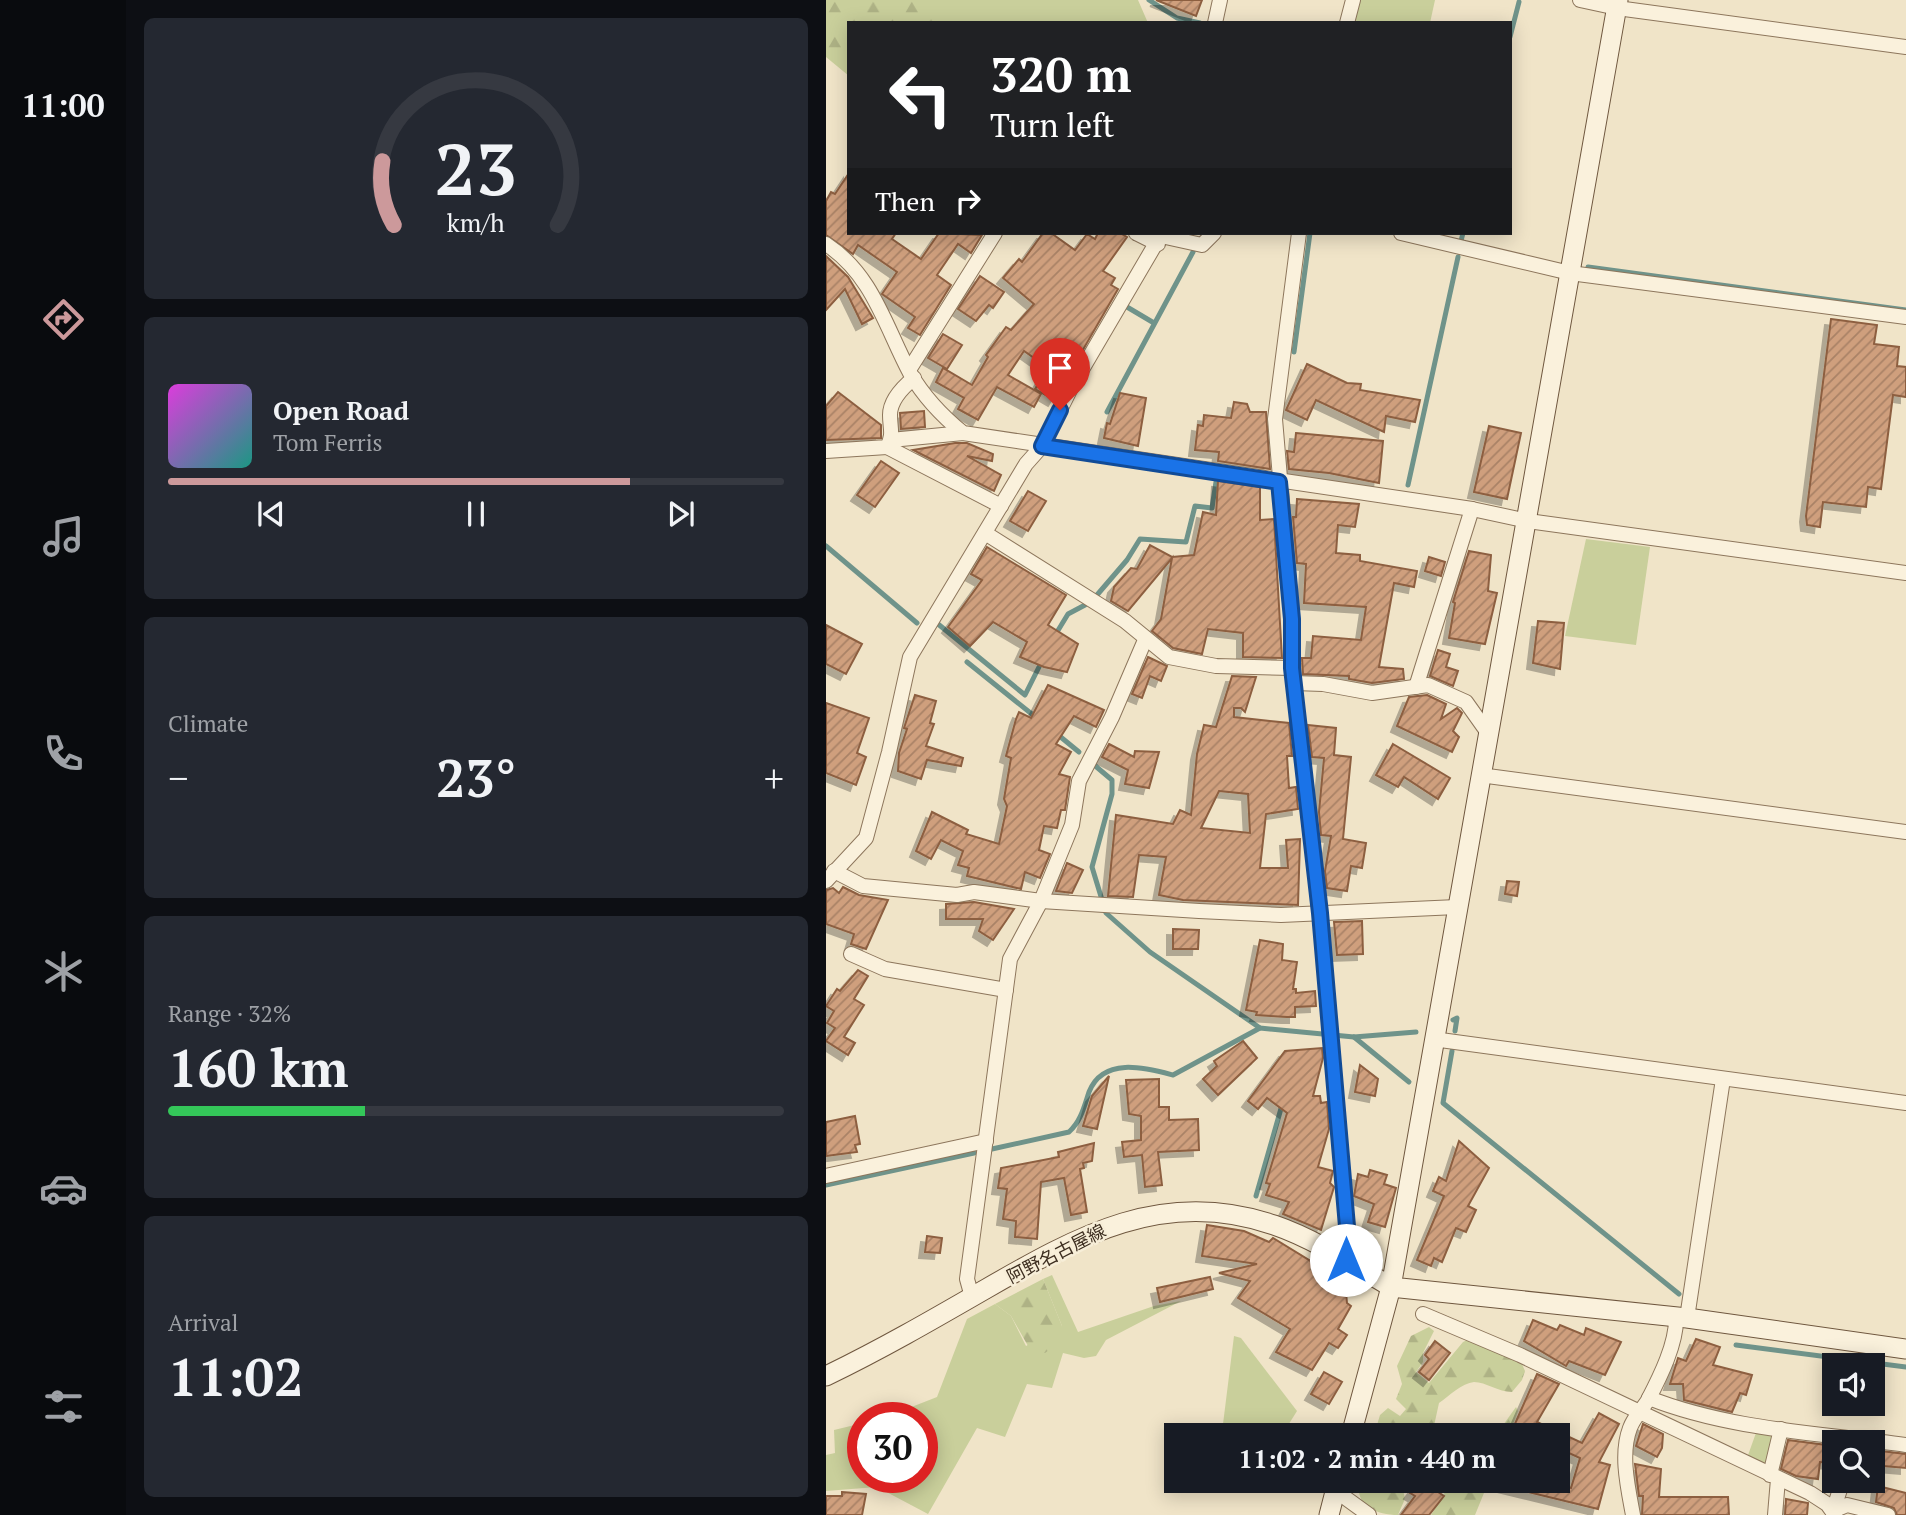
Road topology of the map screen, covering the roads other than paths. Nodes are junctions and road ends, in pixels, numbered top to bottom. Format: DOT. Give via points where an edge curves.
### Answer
graph roads {
  1 [pos="1220,0"];
  2 [pos="1353,0"];
  3 [pos="1580,0"];
  4 [pos="1618,4"];
  5 [pos="1215,21"];
  6 [pos="1348,21"];
  7 [pos="1906,47"];
  8 [pos="994,235"];
  9 [pos="1212,235"];
  10 [pos="1299,235"];
  11 [pos="1409,235"];
  12 [pos="1161,237"];
  13 [pos="826,244"];
  14 [pos="1570,274"];
  15 [pos="1906,317"];
  16 [pos="911,374"];
  17 [pos="963,433"];
  18 [pos="889,444"];
  19 [pos="1042,446"];
  20 [pos="826,451"];
  21 [pos="1279,482"];
  22 [pos="1001,506"];
  23 [pos="1472,509"];
  24 [pos="1528,521"];
  25 [pos="985,533"];
  26 [pos="1906,573"];
  27 [pos="1145,640"];
  28 [pos="1292,668"];
  29 [pos="1294,683"];
  30 [pos="1416,687"];
  31 [pos="1488,733"];
  32 [pos="1480,775"];
  33 [pos="1906,832"];
  34 [pos="830,876"];
  35 [pos="1041,901"];
  36 [pos="1457,907"];
  37 [pos="1320,913"];
  38 [pos="851,954"];
  39 [pos="1006,990"];
  40 [pos="1433,1039"];
  41 [pos="1723,1079"];
  42 [pos="1906,1102"];
  43 [pos="986,1141"];
  44 [pos="826,1176"];
  45 [pos="1346,1260"];
  46 [pos="1391,1287"];
  47 [pos="972,1297"];
  48 [pos="1423,1314"];
  49 [pos="1681,1318"];
  50 [pos="1906,1349"];
  51 [pos="826,1376"];
  52 [pos="1649,1398"];
  53 [pos="1640,1412"];
  54 [pos="1354,1423"];
  55 [pos="1781,1429"];
  56 [pos="1822,1435"];
  57 [pos="1885,1443"];
  58 [pos="1906,1445"];
  59 [pos="1774,1477"];
  60 [pos="1335,1493"];
  61 [pos="1345,1493"];
  62 [pos="1839,1493"];
  63 [pos="1834,1513"];
  64 [pos="1329,1515"];
  65 [pos="1369,1515"];
  66 [pos="1633,1515"];
  67 [pos="1775,1515"];
  68 [pos="1888,1515"];
  1 -- 5 [label="street"];
  2 -- 6 [label="street"];
  3 -- 4 [label="street"];
  4 -- 7 [label="street"];
  4 -- 14 [label="street"];
  8 -- 16 [label="street"];
  9 -- 12 [label="street" via="1202,245"];
  10 -- 21 [label="street" via="1275,419"];
  11 -- 14 [label="street"];
  12 -- 19 [label="street"];
  13 -- 16 [label="street" via="871,289"];
  14 -- 15 [label="street"];
  14 -- 24 [label="street"];
  16 -- 17 [label="street" via="933,405"];
  16 -- 18 [label="street" via="889,413 894,434"];
  17 -- 18 [label="street"];
  17 -- 19 [label="street"];
  18 -- 20 [label="street"];
  18 -- 22 [label="street"];
  19 -- 21 [label="street"];
  19 -- 22 [label="street"];
  21 -- 23 [label="street"];
  21 -- 28 [label="street"];
  22 -- 25 [label="street"];
  23 -- 24 [label="street"];
  23 -- 30 [label="street"];
  24 -- 26 [label="street"];
  24 -- 31 [label="street"];
  25 -- 27 [label="street" via="1117,615"];
  25 -- 34 [label="street" via="910,657 866,838"];
  27 -- 28 [label="street" via="1169,657 1216,666"];
  27 -- 35 [label="street" via="1079,781 1072,825"];
  28 -- 29 [label="street"];
  29 -- 30 [label="street" via="1372,693"];
  29 -- 37 [label="street"];
  30 -- 31 [label="street" via="1428,685 1466,702"];
  31 -- 32 [label="street"];
  32 -- 33 [label="street"];
  32 -- 36 [label="street"];
  34 -- 35 [label="street" via="863,886 957,895 975,891"];
  35 -- 37 [label="street" via="1281,915"];
  35 -- 39 [label="street" via="1010,959"];
  36 -- 37 [label="street"];
  36 -- 40 [label="street"];
  37 -- 45 [label="street" via="1348,1238"];
  38 -- 39 [label="street" via="885,969"];
  39 -- 43 [label="street"];
  40 -- 41 [label="street"];
  40 -- 46 [label="street"];
  41 -- 42 [label="street"];
  41 -- 49 [label="street"];
  43 -- 44 [label="street"];
  43 -- 47 [label="street" via="967,1279"];
  45 -- 46 [label="street, 阿野名古屋線"];
  45 -- 47 [label="street, 阿野名古屋線" via="1274,1225 1229,1215 1157,1214 1087,1233"];
  46 -- 49 [label="street"];
  46 -- 54 [label="street"];
  47 -- 51 [label="street, 阿野名古屋線"];
  48 -- 53 [label="street"];
  49 -- 50 [label="street"];
  49 -- 52 [label="street"];
  52 -- 53 [label="street"];
  52 -- 55 [label="street" via="1712,1418"];
  53 -- 59 [label="street"];
  53 -- 66 [label="street" via="1629,1431 1626,1458"];
  55 -- 56 [label="street"];
  55 -- 59 [label="street"];
  57 -- 58 [label="street"];
  59 -- 63 [label="street" via="1810,1493"];
  59 -- 67 [label="street"];
  60 -- 64 [label="street"];
  61 -- 65 [label="street"];
  62 -- 63 [label="street"];
  63 -- 68 [label="street" via="1847,1505"];
}
